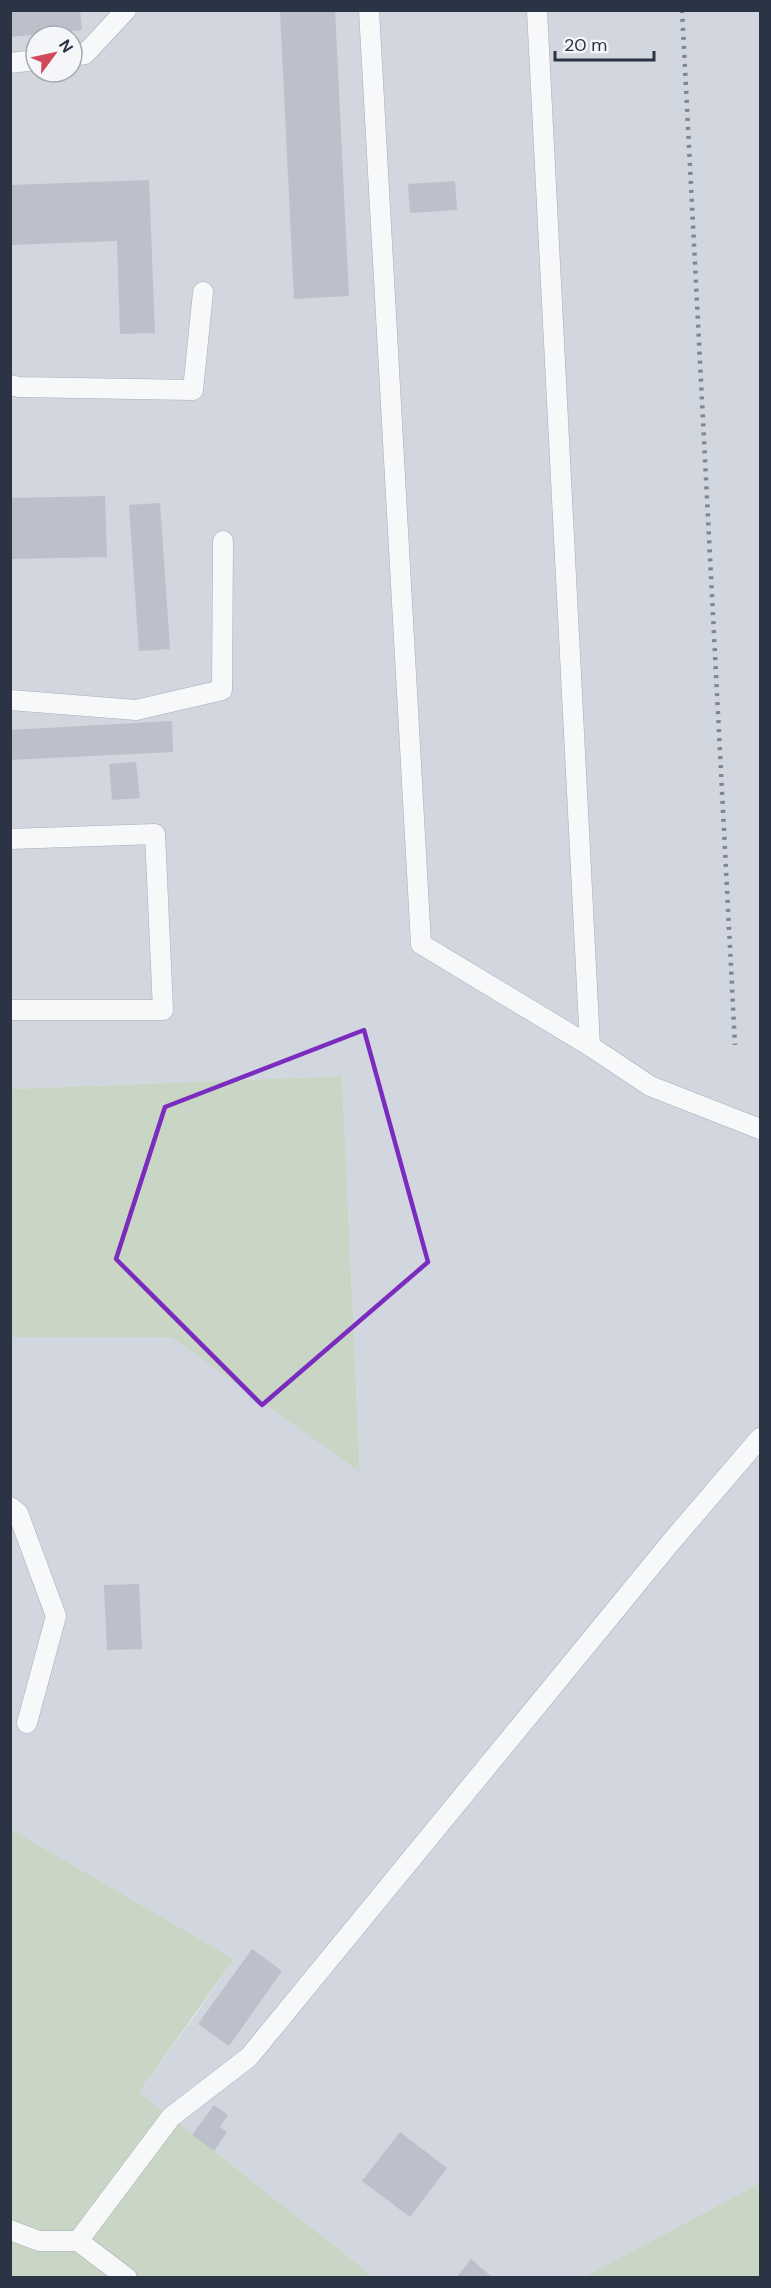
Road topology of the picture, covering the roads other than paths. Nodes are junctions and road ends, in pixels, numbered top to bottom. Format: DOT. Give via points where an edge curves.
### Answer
graph roads {
  1 [pos="126,10"];
  2 [pos="369,10"];
  3 [pos="537,10"];
  4 [pos="84,54"];
  5 [pos="203,292"];
  6 [pos="10,385"];
  7 [pos="223,541"];
  8 [pos="10,700"];
  9 [pos="10,839"];
  10 [pos="10,1010"];
  11 [pos="590,1046"];
  12 [pos="760,1129"];
  13 [pos="760,1438"];
  14 [pos="10,1507"];
  15 [pos="27,1723"];
  16 [pos="10,2230"];
  17 [pos="78,2241"];
  18 [pos="126,2277"];
  1 -- 4 [label="lane"];
  2 -- 11 [label="lane" via="421,944"];
  3 -- 11 [label="lane"];
  5 -- 6 [label="lane" via="193,390"];
  7 -- 8 [label="lane" via="222,690 136,710"];
  9 -- 10 [label="lane" via="155,834 163,1010"];
  11 -- 12 [label="lane" via="650,1086"];
  13 -- 17 [label="lane" via="249,2057 171,2117"];
  14 -- 15 [label="lane" via="18,1513 56,1616"];
  16 -- 17 [label="lane" via="39,2241"];
  17 -- 18 [label="lane"];
}
